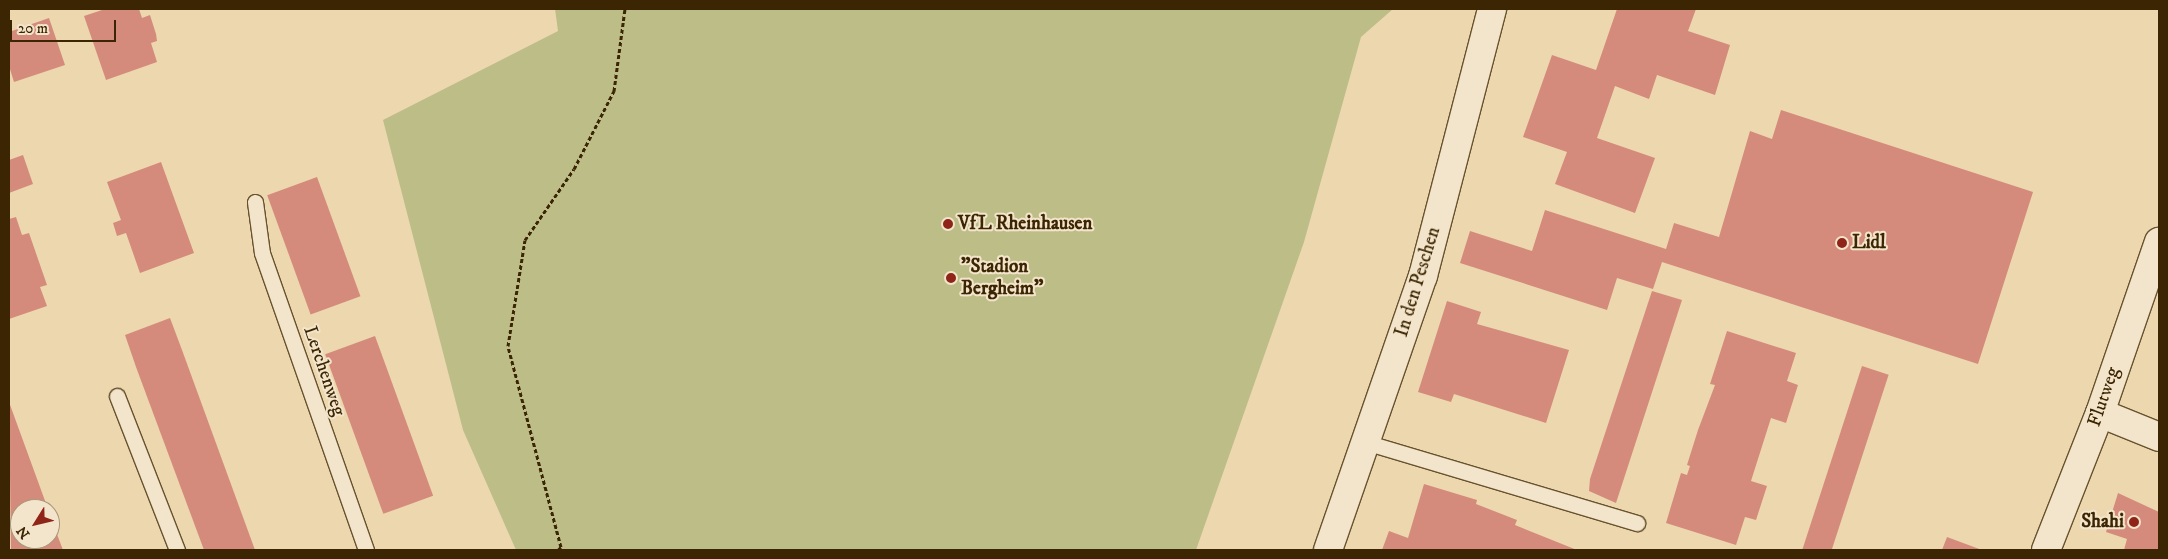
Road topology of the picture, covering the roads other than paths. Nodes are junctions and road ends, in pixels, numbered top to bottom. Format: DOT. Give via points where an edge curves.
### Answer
graph roads {
  1 [pos="1492,9"];
  2 [pos="255,202"];
  3 [pos="2159,242"];
  4 [pos="117,396"];
  5 [pos="2100,413"];
  6 [pos="2159,437"];
  7 [pos="1366,442"];
  8 [pos="1637,523"];
  9 [pos="177,550"];
  10 [pos="366,550"];
  11 [pos="1328,550"];
  12 [pos="2046,550"];
  1 -- 7 [label="street, In den Peschen" via="1423,276"];
  2 -- 10 [label="lane, Lerchenweg" via="262,253"];
  3 -- 5 [label="street, Flutweg"];
  4 -- 9 [label="lane"];
  5 -- 6 [label="street"];
  5 -- 12 [label="street, Flutweg"];
  7 -- 8 [label="lane"];
  7 -- 11 [label="street, In den Peschen"];
}
